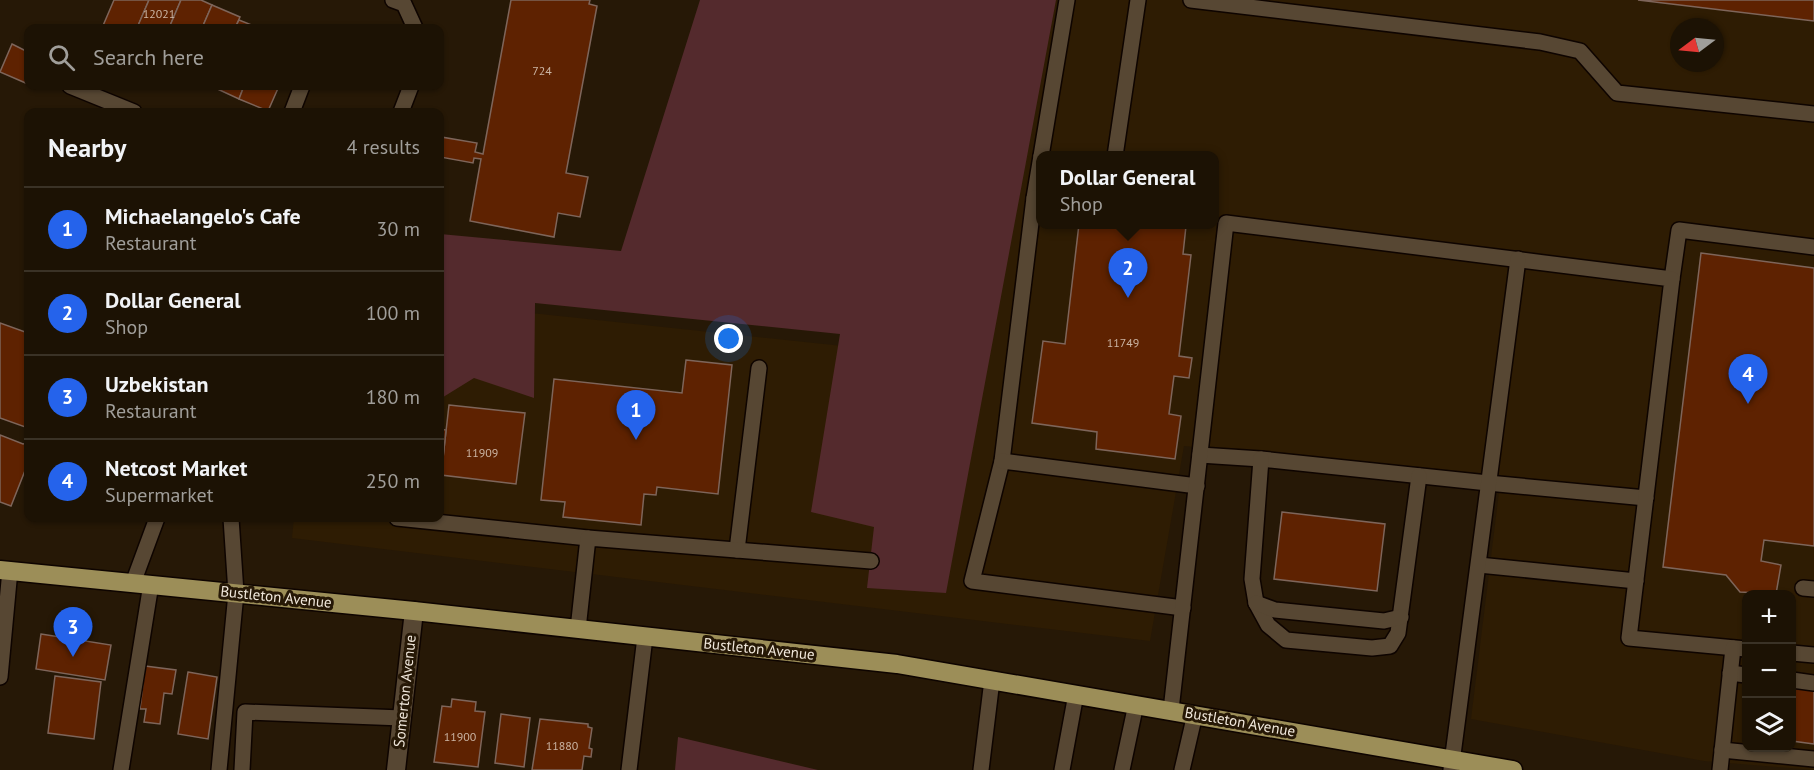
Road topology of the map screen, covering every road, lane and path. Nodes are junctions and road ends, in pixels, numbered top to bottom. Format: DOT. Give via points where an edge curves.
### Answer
graph roads {
  1 [pos="1066,0"];
  2 [pos="1138,0"];
  3 [pos="1191,0"];
  4 [pos="401,1"];
  5 [pos="413,24"];
  6 [pos="80,90"];
  7 [pos="300,90"];
  8 [pos="409,90"];
  9 [pos="124,108"];
  10 [pos="294,108"];
  11 [pos="403,108"];
  12 [pos="1814,114"];
  13 [pos="1042,151"];
  14 [pos="1116,151"];
  15 [pos="1036,213"];
  16 [pos="1221,222"];
  17 [pos="1814,247"];
  18 [pos="1518,260"];
  19 [pos="1672,279"];
  20 [pos="759,368"];
  21 [pos="1200,455"];
  22 [pos="1261,459"];
  23 [pos="1002,460"];
  24 [pos="1419,476"];
  25 [pos="1488,483"];
  26 [pos="1197,486"];
  27 [pos="1646,498"];
  28 [pos="156,522"];
  29 [pos="231,522"];
  30 [pos="435,522"];
  31 [pos="588,538"];
  32 [pos="737,550"];
  33 [pos="871,561"];
  34 [pos="1479,565"];
  35 [pos="5,570"];
  36 [pos="1636,581"];
  37 [pos="142,583"];
  38 [pos="236,593"];
  39 [pos="1256,603"];
  40 [pos="1183,608"];
  41 [pos="414,611"];
  42 [pos="1401,617"];
  43 [pos="578,629"];
  44 [pos="645,637"];
  45 [pos="1740,648"];
  46 [pos="1796,653"];
  47 [pos="1814,655"];
  48 [pos="1730,673"];
  49 [pos="1742,674"];
  50 [pos="0,677"];
  51 [pos="992,680"];
  52 [pos="1796,681"];
  53 [pos="1814,683"];
  54 [pos="1077,694"];
  55 [pos="1136,705"];
  56 [pos="1171,710"];
  57 [pos="1195,714"];
  58 [pos="402,718"];
  59 [pos="1722,750"];
  60 [pos="1814,759"];
  61 [pos="1452,765"];
  62 [pos="121,770"];
  63 [pos="219,770"];
  64 [pos="242,770"];
  65 [pos="396,770"];
  66 [pos="629,770"];
  67 [pos="981,770"];
  68 [pos="1062,770"];
  69 [pos="1122,770"];
  70 [pos="1182,770"];
  71 [pos="1513,770"];
  72 [pos="1720,770"];
  1 -- 13 [label="lane"];
  2 -- 14 [label="lane"];
  3 -- 12 [label="lane" via="1540,42 1580,51 1617,93"];
  4 -- 5 [label="lane"];
  6 -- 9 [label="lane"];
  7 -- 10 [label="lane"];
  8 -- 11 [label="lane"];
  15 -- 23 [label="lane"];
  16 -- 18 [label="lane"];
  16 -- 21 [label="lane"];
  17 -- 19 [label="lane" via="1679,230"];
  18 -- 19 [label="lane"];
  18 -- 25 [label="lane"];
  19 -- 27 [label="lane"];
  20 -- 32 [label="lane"];
  21 -- 22 [label="lane"];
  21 -- 26 [label="lane"];
  22 -- 24 [label="lane"];
  22 -- 39 [label="lane" via="1252,579"];
  23 -- 26 [label="lane"];
  23 -- 40 [label="lane" via="972,581"];
  24 -- 25 [label="lane"];
  24 -- 42 [label="lane"];
  25 -- 27 [label="lane"];
  25 -- 34 [label="lane"];
  26 -- 40 [label="lane"];
  27 -- 36 [label="lane"];
  28 -- 37 [label="lane"];
  29 -- 38 [label="lane"];
  30 -- 31 [label="lane"];
  31 -- 32 [label="lane"];
  31 -- 43 [label="lane"];
  32 -- 33 [label="lane"];
  34 -- 36 [label="lane"];
  34 -- 61 [label="lane"];
  35 -- 37 [label="main road, Bustleton Avenue"];
  35 -- 50 [label="lane"];
  36 -- 45 [label="lane" via="1629,638"];
  37 -- 38 [label="main road, Bustleton Avenue"];
  37 -- 62 [label="lane"];
  38 -- 41 [label="main road, Bustleton Avenue"];
  38 -- 63 [label="lane"];
  39 -- 42 [label="lane" via="1275,610 1362,619 1384,621"];
  39 -- 42 [label="lane" via="1268,625 1286,640 1372,648 1390,646"];
  40 -- 56 [label="lane"];
  41 -- 43 [label="main road, Bustleton Avenue"];
  41 -- 58 [label="street, Somerton Avenue"];
  43 -- 44 [label="main road, Bustleton Avenue"];
  44 -- 51 [label="main road, Bustleton Avenue" via="897,664"];
  44 -- 66 [label="lane"];
  45 -- 48 [label="lane"];
  46 -- 47 [label="lane"];
  48 -- 49 [label="lane"];
  48 -- 59 [label="lane"];
  51 -- 54 [label="main road, Bustleton Avenue"];
  51 -- 67 [label="lane"];
  52 -- 53 [label="lane"];
  54 -- 55 [label="main road, Bustleton Avenue"];
  54 -- 68 [label="lane"];
  55 -- 56 [label="main road, Bustleton Avenue"];
  55 -- 69 [label="lane"];
  56 -- 57 [label="main road, Bustleton Avenue"];
  57 -- 61 [label="main road, Bustleton Avenue"];
  57 -- 70 [label="lane"];
  58 -- 64 [label="lane" via="245,712"];
  58 -- 65 [label="street, Somerton Avenue"];
  59 -- 60 [label="lane"];
  59 -- 72 [label="lane"];
  61 -- 71 [label="main road, Bustleton Avenue"];
}
